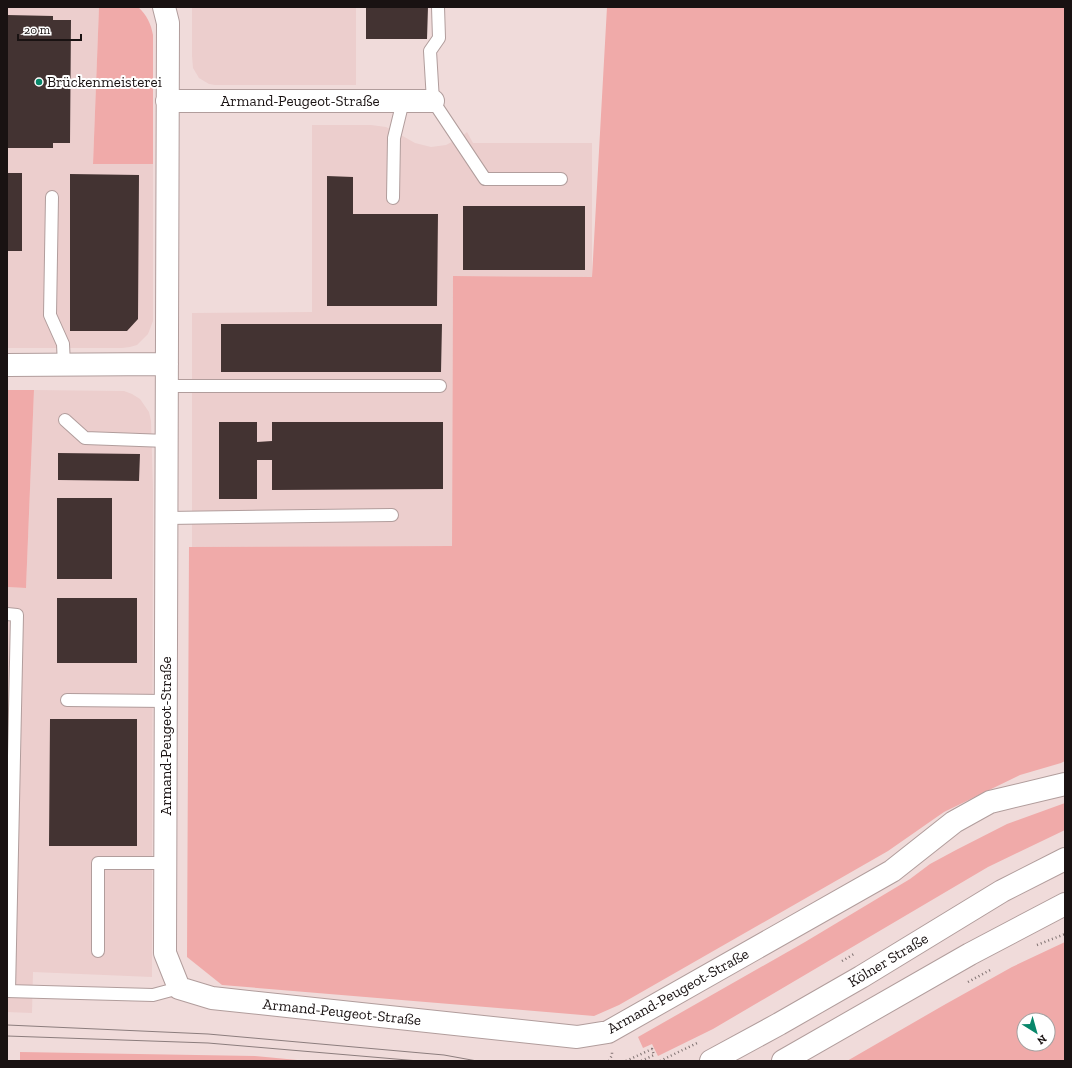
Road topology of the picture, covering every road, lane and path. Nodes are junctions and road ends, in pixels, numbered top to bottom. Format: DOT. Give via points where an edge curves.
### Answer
graph roads {
  1 [pos="164,7"];
  2 [pos="438,7"];
  3 [pos="167,100"];
  4 [pos="403,101"];
  5 [pos="433,101"];
  6 [pos="561,179"];
  7 [pos="52,197"];
  8 [pos="393,198"];
  9 [pos="167,364"];
  10 [pos="7,365"];
  11 [pos="64,365"];
  12 [pos="167,386"];
  13 [pos="440,386"];
  14 [pos="65,420"];
  15 [pos="167,441"];
  16 [pos="392,515"];
  17 [pos="166,518"];
  18 [pos="7,614"];
  19 [pos="67,700"];
  20 [pos="166,701"];
  21 [pos="1065,784"];
  22 [pos="1065,859"];
  23 [pos="165,863"];
  24 [pos="1065,904"];
  25 [pos="1065,934"];
  26 [pos="1031,948"];
  27 [pos="98,951"];
  28 [pos="859,951"];
  29 [pos="838,963"];
  30 [pos="997,966"];
  31 [pos="963,985"];
  32 [pos="179,988"];
  33 [pos="8,991"];
  34 [pos="701,1041"];
  35 [pos="626,1061"];
  36 [pos="641,1061"];
  37 [pos="660,1061"];
  38 [pos="711,1061"];
  39 [pos="784,1061"];
  1 -- 3 [label="street, Armand-Peugeot-Straße" via="168,23"];
  2 -- 5 [label="lane" via="439,38 430,51"];
  3 -- 4 [label="street, Armand-Peugeot-Straße"];
  3 -- 9 [label="street, Armand-Peugeot-Straße"];
  4 -- 5 [label="street, Armand-Peugeot-Straße"];
  4 -- 8 [label="lane" via="394,138"];
  5 -- 6 [label="lane" via="485,179"];
  7 -- 11 [label="lane" via="50,315 63,344"];
  9 -- 11 [label="street"];
  9 -- 12 [label="street, Armand-Peugeot-Straße"];
  10 -- 11 [label="street"];
  12 -- 13 [label="lane"];
  12 -- 15 [label="street, Armand-Peugeot-Straße"];
  14 -- 15 [label="lane" via="85,438"];
  15 -- 17 [label="street, Armand-Peugeot-Straße"];
  16 -- 17 [label="lane"];
  17 -- 20 [label="street, Armand-Peugeot-Straße"];
  18 -- 33 [label="lane" via="16,615"];
  19 -- 20 [label="lane"];
  20 -- 23 [label="street, Armand-Peugeot-Straße"];
  21 -- 32 [label="street, Armand-Peugeot-Straße" via="990,802 954,822 892,871 608,1032 577,1037 212,998"];
  22 -- 38 [label="street, Kölner Straße" via="1002,891 861,977"];
  23 -- 27 [label="lane" via="98,863"];
  23 -- 32 [label="street, Armand-Peugeot-Straße" via="165,953"];
  24 -- 39 [label="street" via="970,954"];
  25 -- 26 [label="path"];
  28 -- 29 [label="path"];
  30 -- 31 [label="path"];
  32 -- 33 [label="lane" via="153,995"];
  34 -- 37 [label="path"];
  35 -- 36 [label="path" via="652,1049 654,1055"];
}
